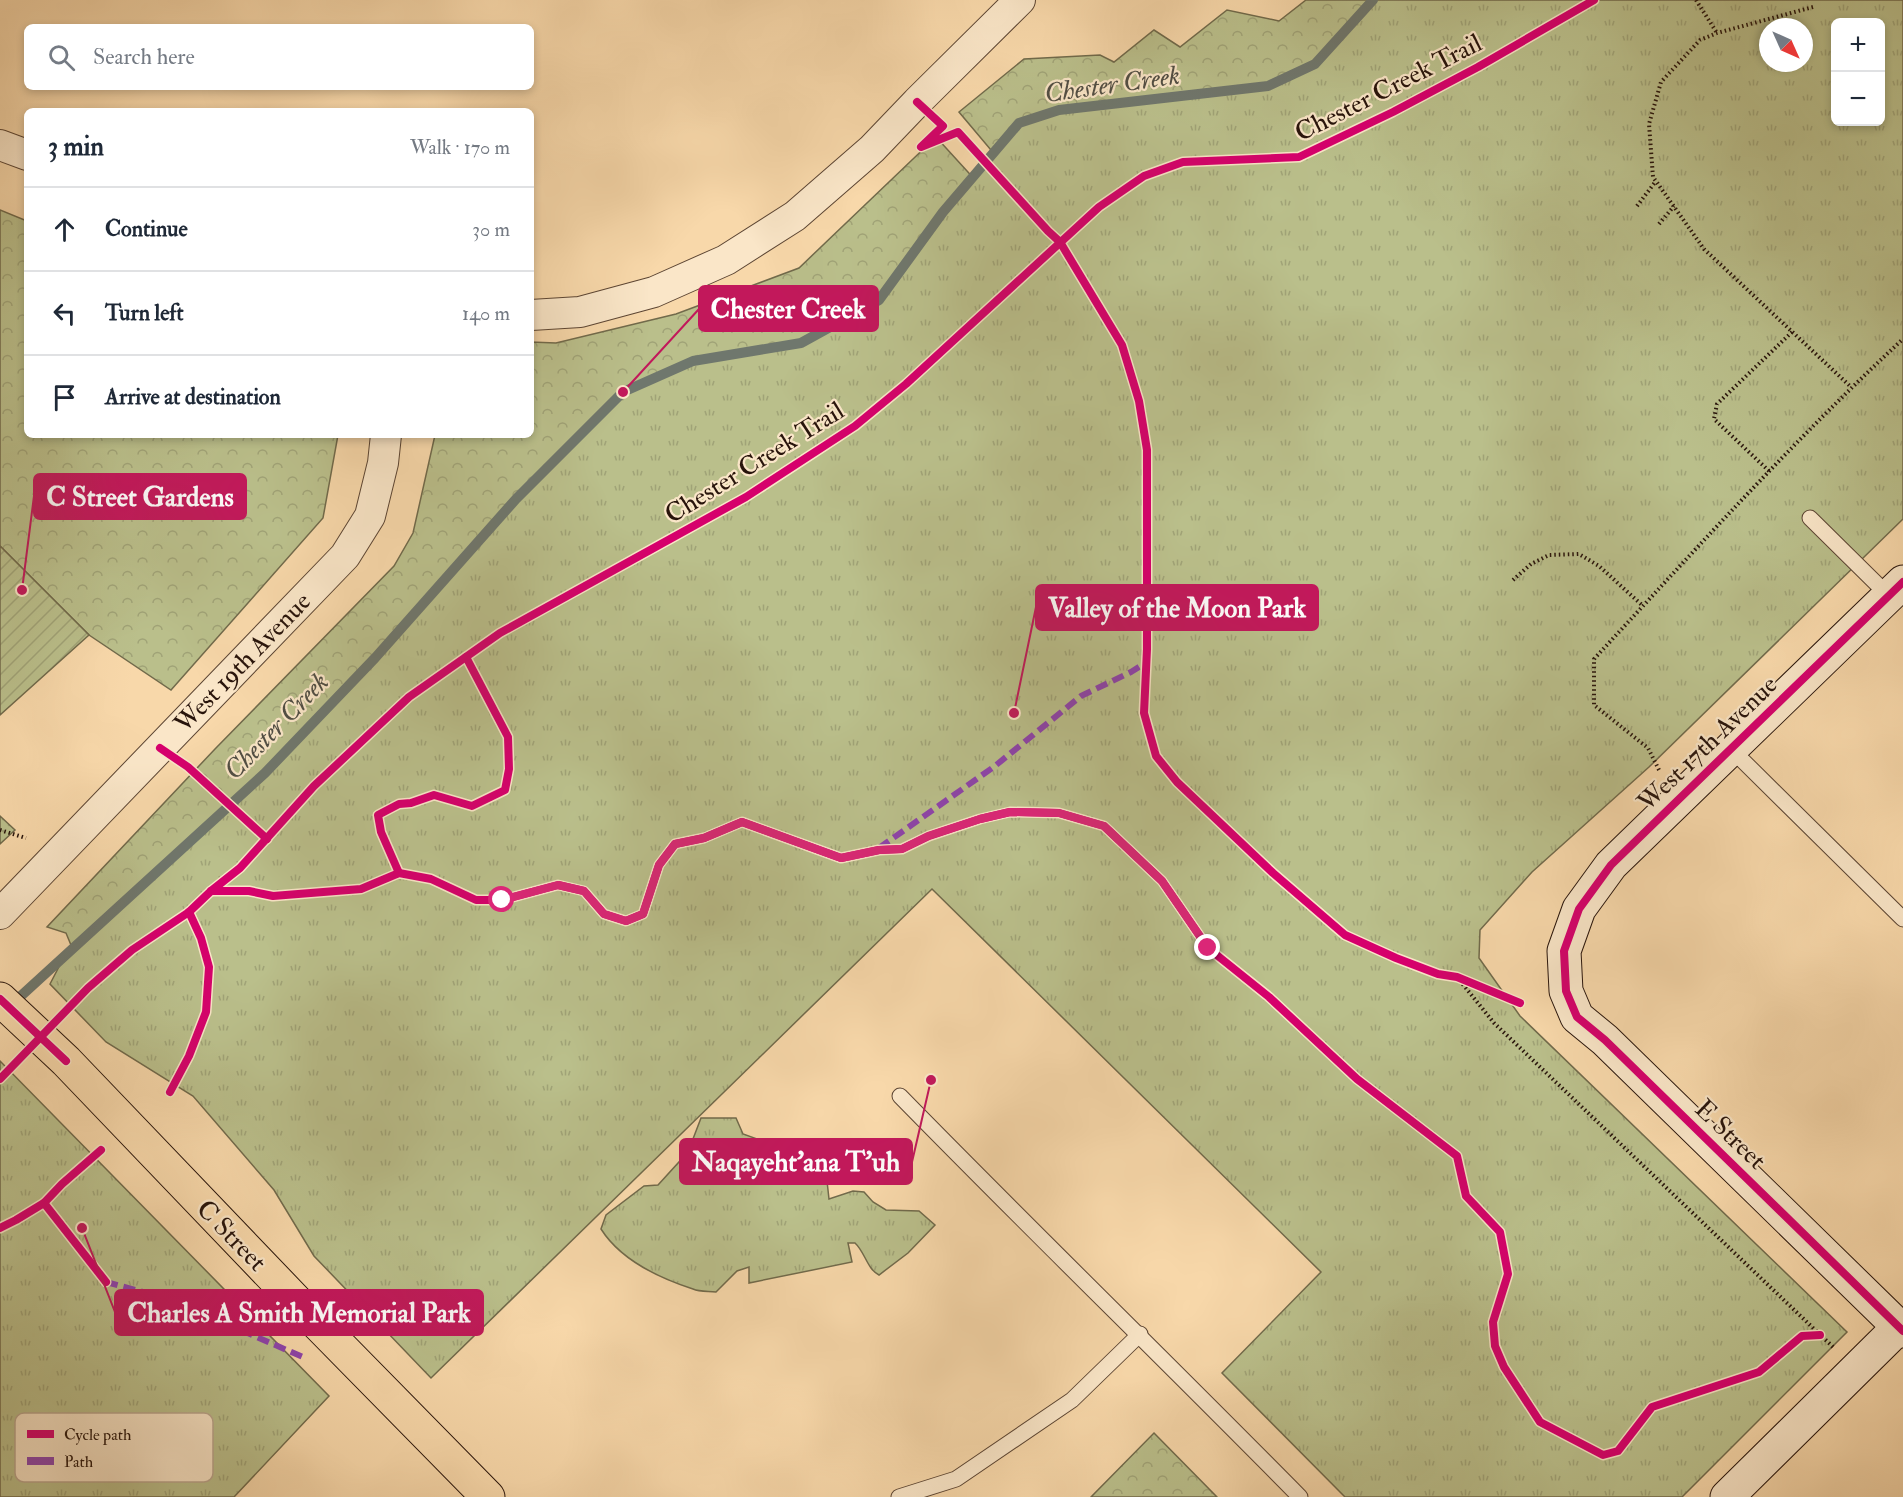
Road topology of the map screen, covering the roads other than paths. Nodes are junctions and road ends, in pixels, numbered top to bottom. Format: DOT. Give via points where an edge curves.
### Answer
graph roads {
  1 [pos="1020,0"];
  2 [pos="0,146"];
  3 [pos="24,154"];
  4 [pos="534,315"];
  5 [pos="386,438"];
  6 [pos="1810,518"];
  7 [pos="1896,589"];
  8 [pos="1731,749"];
  9 [pos="0,915"];
  10 [pos="1903,919"];
  11 [pos="1564,951"];
  12 [pos="0,999"];
  13 [pos="900,1096"];
  14 [pos="1901,1329"];
  15 [pos="1140,1334"];
  16 [pos="488,1497"];
  17 [pos="899,1497"];
  18 [pos="1300,1497"];
  19 [pos="1727,1497"];
  1 -- 4 [label="street" via="872,149 795,216 726,260 654,292 580,312"];
  2 -- 3 [label="street"];
  5 -- 9 [label="street, West 19th Avenue" via="370,516 345,556"];
  6 -- 7 [label="lane"];
  7 -- 8 [label="main road, West 17th Avenue"];
  8 -- 10 [label="lane"];
  8 -- 11 [label="main road, West 17th Avenue" via="1611,865 1579,909"];
  11 -- 14 [label="main road, E Street" via="1566,991 1577,1017"];
  12 -- 16 [label="main road, C Street" via="66,1061"];
  13 -- 15 [label="lane"];
  14 -- 19 [label="main road"];
  15 -- 17 [label="lane" via="1072,1400 956,1479"];
  15 -- 18 [label="lane"];
}
